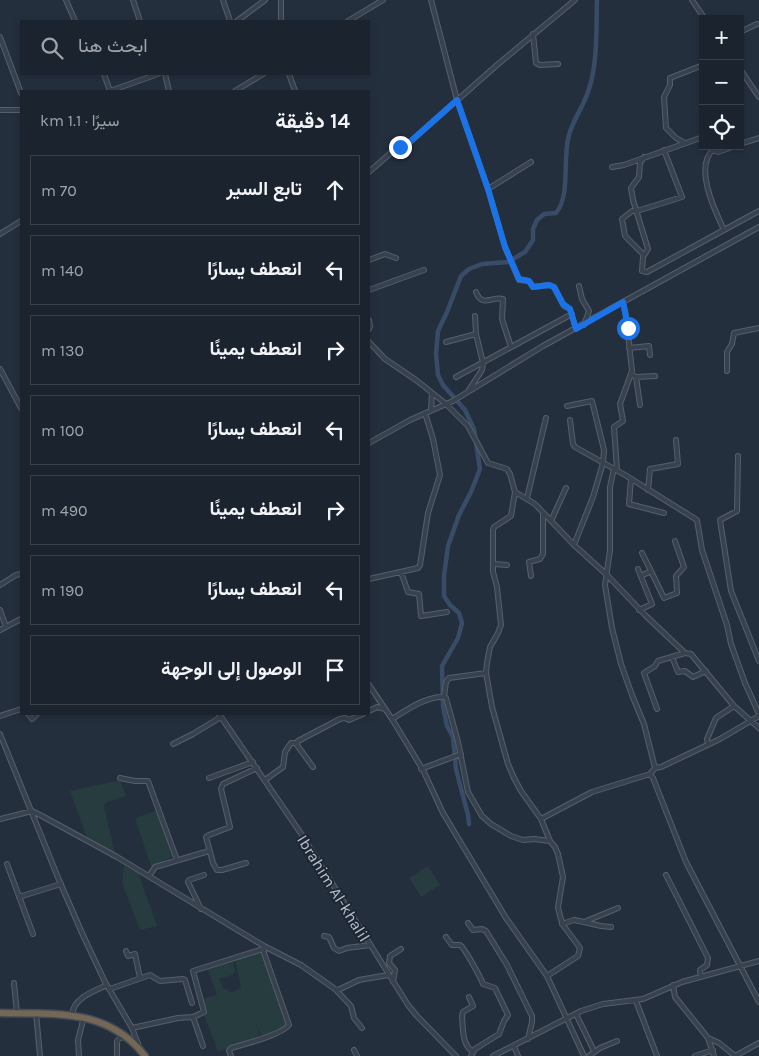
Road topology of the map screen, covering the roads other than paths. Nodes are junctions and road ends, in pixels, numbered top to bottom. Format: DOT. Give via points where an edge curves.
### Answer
graph roads {
  1 [pos="66,0"];
  2 [pos="133,0"];
  3 [pos="223,0"];
  4 [pos="265,0"];
  5 [pos="281,0"];
  6 [pos="383,0"];
  7 [pos="430,0"];
  8 [pos="575,0"];
  9 [pos="692,0"];
  10 [pos="702,15"];
  11 [pos="75,20"];
  12 [pos="140,20"];
  13 [pos="230,20"];
  14 [pos="239,20"];
  15 [pos="281,20"];
  16 [pos="350,20"];
  17 [pos="757,24"];
  18 [pos="744,30"];
  19 [pos="533,34"];
  20 [pos="0,37"];
  21 [pos="558,64"];
  22 [pos="699,67"];
  23 [pos="104,75"];
  24 [pos="155,75"];
  25 [pos="166,75"];
  26 [pos="261,75"];
  27 [pos="289,75"];
  28 [pos="744,75"];
  29 [pos="20,90"];
  30 [pos="110,90"];
  31 [pos="113,90"];
  32 [pos="169,90"];
  33 [pos="237,90"];
  34 [pos="295,90"];
  35 [pos="759,97"];
  36 [pos="457,100"];
  37 [pos="0,110"];
  38 [pos="20,110"];
  39 [pos="699,138"];
  40 [pos="759,138"];
  41 [pos="685,143"];
  42 [pos="744,143"];
  43 [pos="664,150"];
  44 [pos="712,150"];
  45 [pos="644,157"];
  46 [pos="531,162"];
  47 [pos="612,167"];
  48 [pos="370,171"];
  49 [pos="488,189"];
  50 [pos="759,210"];
  51 [pos="637,211"];
  52 [pos="20,222"];
  53 [pos="759,227"];
  54 [pos="724,230"];
  55 [pos="0,234"];
  56 [pos="644,255"];
  57 [pos="396,258"];
  58 [pos="370,260"];
  59 [pos="424,270"];
  60 [pos="578,286"];
  61 [pos="370,290"];
  62 [pos="476,292"];
  63 [pos="623,302"];
  64 [pos="572,314"];
  65 [pos="476,316"];
  66 [pos="584,325"];
  67 [pos="759,328"];
  68 [pos="576,329"];
  69 [pos="476,334"];
  70 [pos="446,342"];
  71 [pos="370,343"];
  72 [pos="511,347"];
  73 [pos="629,348"];
  74 [pos="650,355"];
  75 [pos="482,363"];
  76 [pos="0,368"];
  77 [pos="727,372"];
  78 [pos="631,374"];
  79 [pos="656,376"];
  80 [pos="456,377"];
  81 [pos="636,377"];
  82 [pos="468,392"];
  83 [pos="432,393"];
  84 [pos="20,404"];
  85 [pos="446,404"];
  86 [pos="640,405"];
  87 [pos="567,406"];
  88 [pos="431,410"];
  89 [pos="425,413"];
  90 [pos="546,418"];
  91 [pos="570,420"];
  92 [pos="676,440"];
  93 [pos="370,442"];
  94 [pos="738,456"];
  95 [pos="603,463"];
  96 [pos="615,469"];
  97 [pos="631,479"];
  98 [pos="566,488"];
  99 [pos="648,490"];
  100 [pos="515,492"];
  101 [pos="528,498"];
  102 [pos="543,514"];
  103 [pos="664,514"];
  104 [pos="551,521"];
  105 [pos="676,541"];
  106 [pos="574,545"];
  107 [pos="642,553"];
  108 [pos="494,564"];
  109 [pos="507,565"];
  110 [pos="638,569"];
  111 [pos="651,571"];
  112 [pos="401,572"];
  113 [pos="20,574"];
  114 [pos="606,574"];
  115 [pos="531,576"];
  116 [pos="641,576"];
  117 [pos="370,579"];
  118 [pos="0,585"];
  119 [pos="0,610"];
  120 [pos="639,610"];
  121 [pos="447,612"];
  122 [pos="20,620"];
  123 [pos="6,627"];
  124 [pos="0,630"];
  125 [pos="685,653"];
  126 [pos="672,657"];
  127 [pos="759,661"];
  128 [pos="706,671"];
  129 [pos="486,673"];
  130 [pos="370,686"];
  131 [pos="444,697"];
  132 [pos="734,706"];
  133 [pos="385,709"];
  134 [pos="657,709"];
  135 [pos="20,710"];
  136 [pos="370,710"];
  137 [pos="220,715"];
  138 [pos="361,715"];
  139 [pos="759,715"];
  140 [pos="0,716"];
  141 [pos="392,719"];
  142 [pos="750,721"];
  143 [pos="759,728"];
  144 [pos="0,734"];
  145 [pos="297,742"];
  146 [pos="172,744"];
  147 [pos="708,745"];
  148 [pos="461,754"];
  149 [pos="253,762"];
  150 [pos="313,767"];
  151 [pos="257,768"];
  152 [pos="422,768"];
  153 [pos="655,768"];
  154 [pos="650,774"];
  155 [pos="120,778"];
  156 [pos="210,778"];
  157 [pos="265,780"];
  158 [pos="32,811"];
  159 [pos="0,819"];
  160 [pos="541,819"];
  161 [pos="550,842"];
  162 [pos="209,851"];
  163 [pos="177,860"];
  164 [pos="246,863"];
  165 [pos="7,864"];
  166 [pos="666,875"];
  167 [pos="149,876"];
  168 [pos="204,876"];
  169 [pos="61,884"];
  170 [pos="19,897"];
  171 [pos="618,908"];
  172 [pos="201,909"];
  173 [pos="584,922"];
  174 [pos="468,923"];
  175 [pos="562,924"];
  176 [pos="611,927"];
  177 [pos="33,934"];
  178 [pos="324,936"];
  179 [pos="446,936"];
  180 [pos="370,945"];
  181 [pos="264,947"];
  182 [pos="401,949"];
  183 [pos="126,951"];
  184 [pos="759,961"];
  185 [pos="741,966"];
  186 [pos="388,975"];
  187 [pos="547,976"];
  188 [pos="701,977"];
  189 [pos="140,978"];
  190 [pos="393,982"];
  191 [pos="14,983"];
  192 [pos="673,985"];
  193 [pos="108,987"];
  194 [pos="336,990"];
  195 [pos="469,996"];
  196 [pos="636,1001"];
  197 [pos="759,1002"];
  198 [pos="192,1003"];
  199 [pos="0,1013"];
  200 [pos="17,1013"];
  201 [pos="36,1013"];
  202 [pos="576,1014"];
  203 [pos="72,1015"];
  204 [pos="84,1017"];
  205 [pos="193,1017"];
  206 [pos="568,1018"];
  207 [pos="132,1028"];
  208 [pos="362,1028"];
  209 [pos="125,1037"];
  210 [pos="708,1038"];
  211 [pos="528,1039"];
  212 [pos="617,1041"];
  213 [pos="759,1043"];
  214 [pos="203,1046"];
  215 [pos="514,1046"];
  216 [pos="354,1050"];
  217 [pos="713,1050"];
  218 [pos="594,1051"];
  219 [pos="143,1053"];
  220 [pos="472,1054"];
  221 [pos="40,1056"];
  222 [pos="79,1056"];
  223 [pos="117,1056"];
  224 [pos="230,1056"];
  225 [pos="357,1056"];
  226 [pos="456,1056"];
  227 [pos="493,1056"];
  228 [pos="518,1056"];
  229 [pos="584,1056"];
  230 [pos="589,1056"];
  231 [pos="657,1056"];
  232 [pos="695,1056"];
  233 [pos="714,1056"];
  1 -- 11 [label="street"];
  2 -- 12 [label="street"];
  3 -- 13 [label="street"];
  4 -- 14 [label="street"];
  5 -- 15 [label="street"];
  6 -- 16 [label="street"];
  7 -- 36 [label="street"];
  8 -- 19 [label="street"];
  9 -- 10 [label="street"];
  17 -- 18 [label="street"];
  19 -- 21 [label="street" via="536,63"];
  19 -- 36 [label="street"];
  20 -- 29 [label="street"];
  22 -- 41 [label="street" via="670,78 664,97 666,128"];
  23 -- 30 [label="street"];
  24 -- 31 [label="street"];
  25 -- 32 [label="street"];
  26 -- 33 [label="street"];
  27 -- 34 [label="street"];
  28 -- 35 [label="street"];
  36 -- 48 [label="street" via="411,141 394,150"];
  36 -- 49 [label="street"];
  37 -- 38 [label="street"];
  39 -- 41 [label="street"];
  40 -- 42 [label="street"];
  41 -- 43 [label="street"];
  43 -- 45 [label="street"];
  43 -- 51 [label="street" via="682,197"];
  44 -- 54 [label="street" via="705,174"];
  45 -- 47 [label="street"];
  45 -- 51 [label="street" via="638,179 632,186"];
  46 -- 49 [label="street"];
  49 -- 64 [label="street" via="505,247 519,279 529,281 533,287 552,285"];
  50 -- 54 [label="street"];
  51 -- 56 [label="street" via="648,248"];
  51 -- 56 [label="street" via="622,219 625,236"];
  52 -- 55 [label="street"];
  53 -- 63 [label="street"];
  54 -- 56 [label="street" via="644,273"];
  57 -- 58 [label="street" via="385,254"];
  59 -- 61 [label="street"];
  60 -- 66 [label="street" via="589,311"];
  62 -- 72 [label="street" via="482,300 503,299 502,319"];
  63 -- 66 [label="street"];
  63 -- 73 [label="street"];
  64 -- 68 [label="street"];
  64 -- 72 [label="street"];
  65 -- 69 [label="street"];
  66 -- 68 [label="street"];
  67 -- 77 [label="street" via="734,333 727,352"];
  68 -- 82 [label="street"];
  69 -- 70 [label="street"];
  69 -- 75 [label="street"];
  71 -- 83 [label="street" via="385,359"];
  72 -- 75 [label="street"];
  73 -- 74 [label="street" via="649,346"];
  73 -- 78 [label="street"];
  75 -- 80 [label="street"];
  75 -- 82 [label="street" via="480,374"];
  76 -- 84 [label="street"];
  78 -- 81 [label="street"];
  78 -- 96 [label="street" via="621,402 623,422 614,426"];
  79 -- 81 [label="street"];
  81 -- 86 [label="street"];
  82 -- 85 [label="street"];
  83 -- 85 [label="street"];
  83 -- 88 [label="street"];
  85 -- 88 [label="street"];
  85 -- 100 [label="street" via="468,426 488,463 509,471"];
  87 -- 95 [label="street" via="592,401 602,441"];
  88 -- 89 [label="street"];
  89 -- 93 [label="street"];
  89 -- 112 [label="street" via="440,475 428,513 419,567"];
  90 -- 101 [label="street"];
  91 -- 95 [label="street" via="574,446"];
  92 -- 99 [label="street" via="678,464 650,469"];
  94 -- 127 [label="street" via="737,511 720,520 731,591"];
  95 -- 96 [label="street"];
  95 -- 106 [label="street"];
  96 -- 97 [label="street"];
  96 -- 114 [label="street" via="610,487 610,550"];
  97 -- 99 [label="street"];
  97 -- 103 [label="street" via="629,504"];
  98 -- 104 [label="street"];
  99 -- 139 [label="street" via="698,520 702,550 715,593 745,684"];
  100 -- 101 [label="street"];
  100 -- 108 [label="street" via="511,516 493,528"];
  101 -- 102 [label="street"];
  102 -- 104 [label="street"];
  102 -- 115 [label="street" via="543,554 540,559 529,562"];
  104 -- 106 [label="street"];
  105 -- 111 [label="street" via="684,567 676,576 678,593 664,598"];
  106 -- 114 [label="street"];
  107 -- 111 [label="street"];
  108 -- 109 [label="street"];
  108 -- 129 [label="street" via="501,624 490,647"];
  110 -- 116 [label="street"];
  111 -- 116 [label="street"];
  112 -- 117 [label="street"];
  112 -- 121 [label="street" via="408,592 419,594 421,616"];
  113 -- 118 [label="street"];
  114 -- 120 [label="street"];
  114 -- 153 [label="street" via="615,640 624,675 644,724"];
  116 -- 120 [label="street" via="652,604"];
  119 -- 123 [label="street"];
  120 -- 125 [label="street"];
  122 -- 123 [label="street"];
  123 -- 124 [label="street"];
  125 -- 126 [label="street"];
  125 -- 128 [label="street" via="691,654"];
  126 -- 128 [label="street" via="678,672 685,671 693,677"];
  126 -- 134 [label="street" via="657,662 644,673"];
  128 -- 132 [label="street"];
  129 -- 131 [label="street" via="449,678"];
  129 -- 160 [label="street" via="495,722 508,764"];
  130 -- 133 [label="street"];
  131 -- 141 [label="street" via="431,698"];
  131 -- 148 [label="street"];
  132 -- 142 [label="street"];
  132 -- 147 [label="street" via="716,718 707,739"];
  133 -- 136 [label="street" via="377,706"];
  133 -- 141 [label="street"];
  135 -- 140 [label="street"];
  137 -- 146 [label="street"];
  137 -- 149 [label="street, Ibrahim Al-khalil"];
  138 -- 145 [label="street" via="349,720 340,719"];
  139 -- 142 [label="street"];
  141 -- 152 [label="street"];
  142 -- 143 [label="street"];
  142 -- 147 [label="street"];
  144 -- 158 [label="street"];
  145 -- 150 [label="street"];
  145 -- 157 [label="street" via="291,743 285,752 283,767"];
  147 -- 153 [label="street"];
  148 -- 152 [label="street"];
  148 -- 161 [label="street" via="468,792 487,820 520,839"];
  149 -- 151 [label="street, Ibrahim Al-khalil"];
  149 -- 156 [label="street"];
  151 -- 157 [label="street, Ibrahim Al-khalil"];
  151 -- 162 [label="street" via="222,785 230,828 207,836"];
  152 -- 187 [label="street" via="467,854"];
  153 -- 154 [label="street"];
  154 -- 160 [label="street" via="592,792"];
  154 -- 185 [label="street" via="686,862"];
  155 -- 163 [label="street" via="148,781"];
  157 -- 180 [label="street, Ibrahim Al-khalil"];
  158 -- 159 [label="street"];
  158 -- 167 [label="street"];
  158 -- 169 [label="street"];
  160 -- 161 [label="street"];
  161 -- 175 [label="street" via="562,866 558,907"];
  162 -- 163 [label="street"];
  162 -- 164 [label="street" via="219,871"];
  163 -- 167 [label="street" via="154,867"];
  165 -- 170 [label="street"];
  166 -- 188 [label="street" via="708,958 707,965 700,970"];
  167 -- 172 [label="street"];
  168 -- 172 [label="street" via="188,882"];
  169 -- 170 [label="street"];
  169 -- 193 [label="street"];
  170 -- 177 [label="street"];
  171 -- 173 [label="street"];
  172 -- 181 [label="street"];
  173 -- 175 [label="street" via="574,920"];
  173 -- 176 [label="street"];
  174 -- 211 [label="street" via="474,930 486,931 515,980 532,1019"];
  175 -- 187 [label="street" via="580,952"];
  178 -- 180 [label="street" via="329,937 338,950"];
  179 -- 220 [label="street" via="452,945 463,948 483,984 495,988 508,1015 499,1034"];
  180 -- 186 [label="street, Ibrahim Al-khalil"];
  181 -- 194 [label="street" via="301,965"];
  181 -- 205 [label="street" via="193,971 204,1012"];
  181 -- 224 [label="street" via="290,1025 231,1048"];
  182 -- 190 [label="street" via="390,956 389,963 395,970"];
  183 -- 189 [label="street" via="128,956 136,954"];
  184 -- 185 [label="street"];
  185 -- 188 [label="street"];
  185 -- 197 [label="street"];
  186 -- 190 [label="street, Ibrahim Al-khalil"];
  186 -- 194 [label="street" via="359,980"];
  187 -- 206 [label="street"];
  188 -- 192 [label="street"];
  189 -- 193 [label="street"];
  189 -- 198 [label="street" via="150,975 162,981 183,979"];
  190 -- 226 [label="street, Ibrahim Al-khalil" via="417,1016"];
  191 -- 200 [label="street"];
  192 -- 196 [label="street"];
  192 -- 210 [label="street" via="675,997"];
  193 -- 203 [label="street" via="78,1002"];
  193 -- 207 [label="street"];
  194 -- 208 [label="street" via="351,1006 354,1018"];
  195 -- 220 [label="street" via="473,1006 462,1016 464,1038"];
  196 -- 202 [label="street" via="603,1004"];
  196 -- 231 [label="street"];
  199 -- 200 [label="highway"];
  200 -- 201 [label="highway"];
  201 -- 203 [label="highway"];
  201 -- 221 [label="street"];
  202 -- 206 [label="street"];
  202 -- 218 [label="street"];
  203 -- 204 [label="highway"];
  204 -- 209 [label="highway"];
  204 -- 222 [label="street" via="78,1040"];
  205 -- 207 [label="street"];
  205 -- 214 [label="street"];
  206 -- 211 [label="street"];
  206 -- 229 [label="street"];
  207 -- 219 [label="street"];
  209 -- 219 [label="highway"];
  209 -- 223 [label="street" via="117,1040"];
  210 -- 213 [label="street" via="734,1055"];
  210 -- 217 [label="street"];
  211 -- 215 [label="street"];
  212 -- 218 [label="street"];
  215 -- 227 [label="street"];
  215 -- 228 [label="street"];
  216 -- 225 [label="street"];
  217 -- 232 [label="street"];
  217 -- 233 [label="street"];
  218 -- 230 [label="street"];
}
